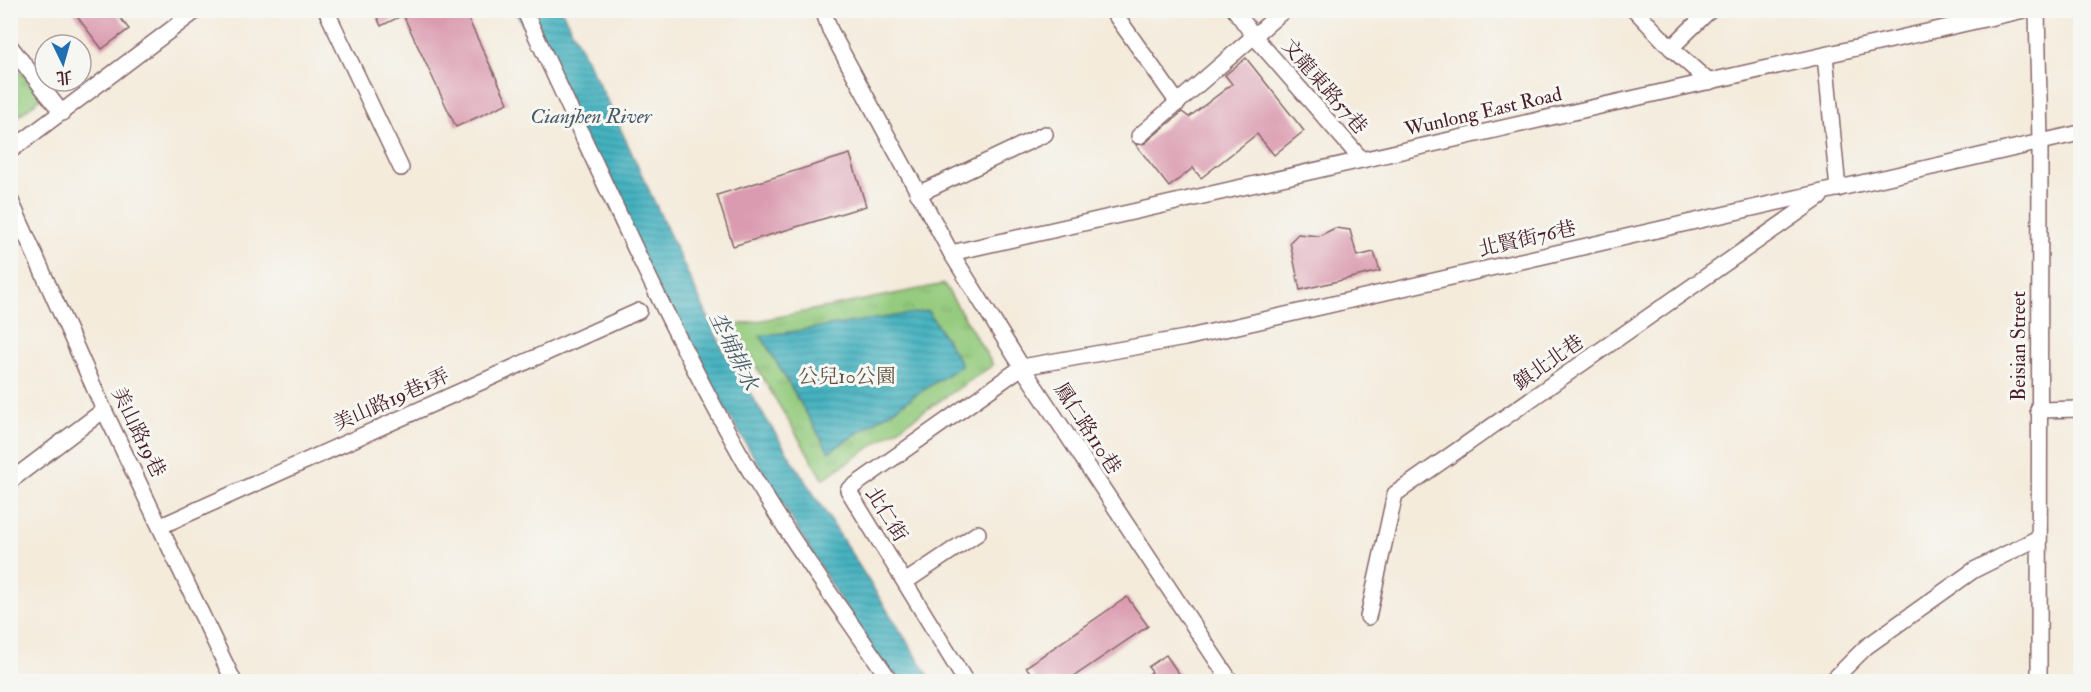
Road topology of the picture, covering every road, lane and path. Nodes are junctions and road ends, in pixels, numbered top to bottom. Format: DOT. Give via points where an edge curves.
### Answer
graph roads {
  1 [pos="197,10"];
  2 [pos="326,10"];
  3 [pos="524,10"];
  4 [pos="823,10"];
  5 [pos="1112,10"];
  6 [pos="1235,10"];
  7 [pos="1284,10"];
  8 [pos="1635,10"];
  9 [pos="1710,10"];
  10 [pos="2024,10"];
  11 [pos="2037,10"];
  12 [pos="1253,35"];
  13 [pos="10,46"];
  14 [pos="1671,48"];
  15 [pos="1825,55"];
  16 [pos="1708,82"];
  17 [pos="1178,103"];
  18 [pos="62,113"];
  19 [pos="2080,133"];
  20 [pos="1045,134"];
  21 [pos="1139,136"];
  22 [pos="2040,141"];
  23 [pos="10,151"];
  24 [pos="1362,160"];
  25 [pos="401,168"];
  26 [pos="1833,190"];
  27 [pos="918,194"];
  28 [pos="10,199"];
  29 [pos="951,252"];
  30 [pos="639,311"];
  31 [pos="1022,367"];
  32 [pos="2080,409"];
  33 [pos="104,410"];
  34 [pos="2038,410"];
  35 [pos="10,481"];
  36 [pos="161,526"];
  37 [pos="978,533"];
  38 [pos="2038,538"];
  39 [pos="905,582"];
  40 [pos="1368,617"];
  41 [pos="1835,680"];
  42 [pos="234,681"];
  43 [pos="891,681"];
  44 [pos="966,681"];
  45 [pos="1231,681"];
  46 [pos="2038,681"];
  1 -- 18 [label="street"];
  2 -- 25 [label="street"];
  3 -- 43 [label="street" via="674,328 744,460"];
  4 -- 27 [label="street, 鳳仁路110巷"];
  5 -- 17 [label="street"];
  6 -- 12 [label="street, 文龍東路57巷"];
  7 -- 12 [label="street"];
  8 -- 14 [label="street"];
  9 -- 14 [label="street"];
  10 -- 15 [label="street, Wunlong East Road"];
  11 -- 22 [label="street, Beisian Street"];
  12 -- 17 [label="street"];
  12 -- 24 [label="street, 文龍東路57巷"];
  13 -- 18 [label="street"];
  14 -- 16 [label="street"];
  15 -- 16 [label="street, Wunlong East Road"];
  15 -- 26 [label="street"];
  16 -- 24 [label="street, Wunlong East Road"];
  17 -- 21 [label="street"];
  18 -- 23 [label="street"];
  19 -- 22 [label="street, 北賢街76巷"];
  20 -- 27 [label="street"];
  22 -- 26 [label="street, 北賢街76巷"];
  22 -- 34 [label="street, Beisian Street"];
  24 -- 29 [label="street, Wunlong East Road"];
  26 -- 31 [label="street, 北賢街76巷" via="1185,339"];
  26 -- 40 [label="street, 鎮北北巷" via="1395,494"];
  27 -- 29 [label="street, 鳳仁路110巷"];
  28 -- 33 [label="street, 美山路19巷"];
  29 -- 31 [label="street, 鳳仁路110巷"];
  30 -- 36 [label="street, 美山路19巷1弄"];
  31 -- 39 [label="street, 北仁街" via="848,490"];
  31 -- 45 [label="street, 鳳仁路110巷"];
  32 -- 34 [label="street"];
  33 -- 35 [label="street"];
  33 -- 36 [label="street, 美山路19巷"];
  34 -- 38 [label="street, Beisian Street"];
  36 -- 42 [label="street, 美山路19巷"];
  37 -- 39 [label="street"];
  38 -- 41 [label="street" via="1974,570 1866,647"];
  38 -- 46 [label="street, Beisian Street"];
  39 -- 44 [label="street, 北仁街"];
}
